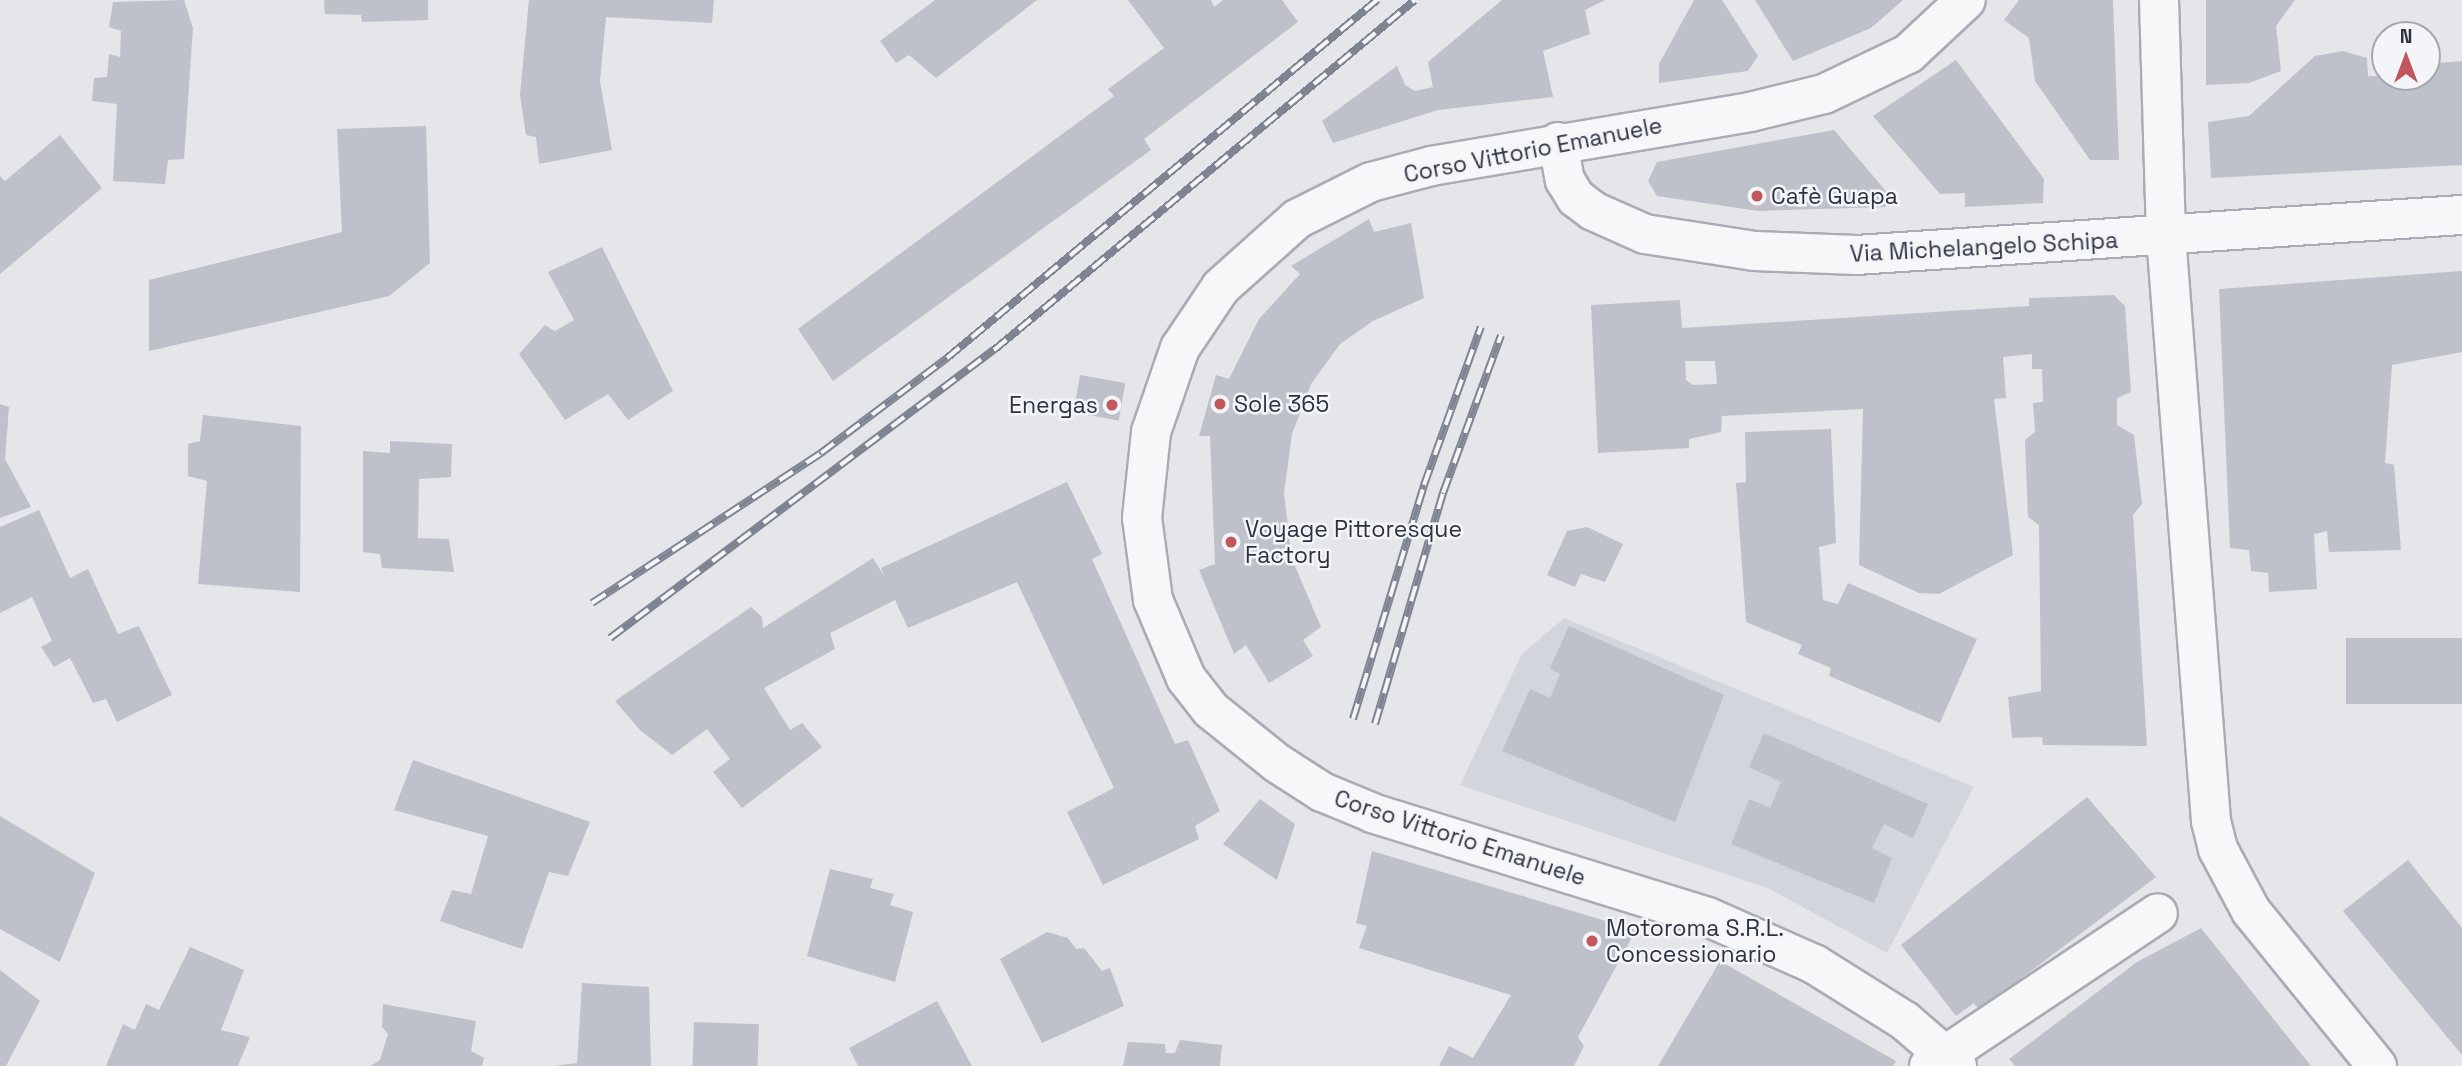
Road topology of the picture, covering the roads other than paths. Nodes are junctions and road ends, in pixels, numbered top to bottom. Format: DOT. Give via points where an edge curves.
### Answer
graph roads {
  1 [pos="1966,0"];
  2 [pos="2159,0"];
  3 [pos="1558,142"];
  4 [pos="2462,215"];
  5 [pos="2166,236"];
  6 [pos="2158,913"];
  7 [pos="1944,1062"];
  8 [pos="2377,1066"];
  1 -- 3 [label="street, Corso Vittorio Emanuele" via="1908,54 1824,94 1750,112"];
  2 -- 5 [label="street"];
  3 -- 5 [label="street, Via Michelangelo Schipa" via="1566,180 1576,198 1593,211 1645,234 1725,249 1856,255"];
  3 -- 7 [label="street, Corso Vittorio Emanuele" via="1371,182 1273,236 1198,317 1164,387 1143,477 1143,555 1171,649 1211,710 1322,792 1496,854 1708,918 1814,964 1905,1021"];
  4 -- 5 [label="street, Via Michelangelo Schipa"];
  5 -- 8 [label="street" via="2209,798 2218,849 2251,911"];
  6 -- 7 [label="street"];
}
